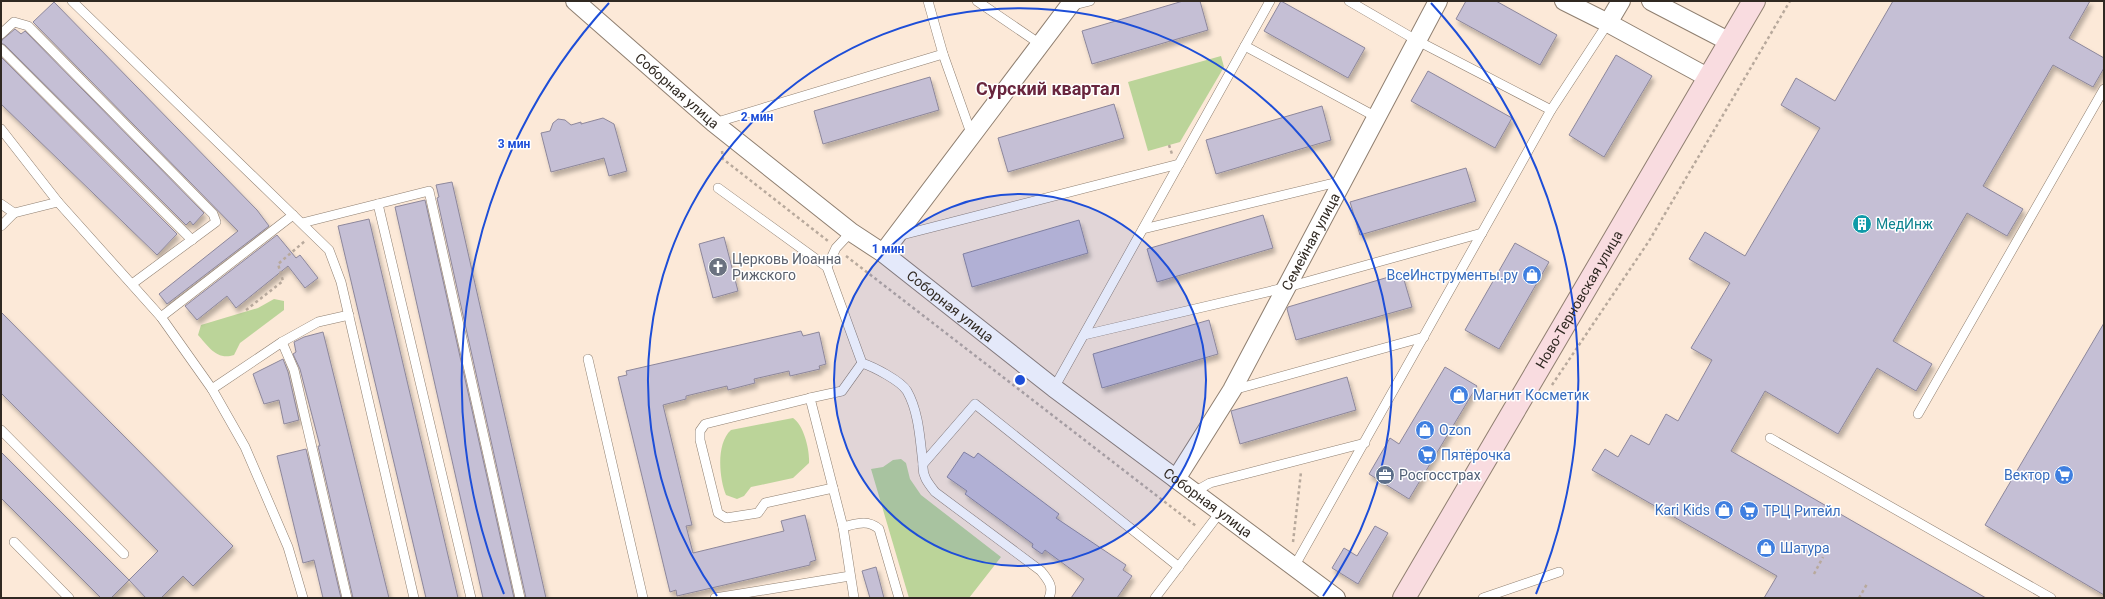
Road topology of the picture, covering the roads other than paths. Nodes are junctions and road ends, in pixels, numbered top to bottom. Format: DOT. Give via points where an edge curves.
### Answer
graph roads {
  1 [pos="72,1"];
  2 [pos="575,1"];
  3 [pos="928,1"];
  4 [pos="977,1"];
  5 [pos="1090,1"];
  6 [pos="1270,1"];
  7 [pos="1349,1"];
  8 [pos="1438,1"];
  9 [pos="1564,1"];
  10 [pos="1621,1"];
  11 [pos="1651,1"];
  12 [pos="1754,1"];
  13 [pos="1071,4"];
  14 [pos="1608,23"];
  15 [pos="1,34"];
  16 [pos="1416,40"];
  17 [pos="1730,42"];
  18 [pos="1040,44"];
  19 [pos="1245,46"];
  20 [pos="1,49"];
  21 [pos="943,54"];
  22 [pos="1709,78"];
  23 [pos="2104,89"];
  24 [pos="1551,110"];
  25 [pos="1378,118"];
  26 [pos="716,125"];
  27 [pos="1,129"];
  28 [pos="972,136"];
  29 [pos="1180,164"];
  30 [pos="1344,181"];
  31 [pos="718,188"];
  32 [pos="58,202"];
  33 [pos="1,204"];
  34 [pos="378,204"];
  35 [pos="14,213"];
  36 [pos="293,215"];
  37 [pos="302,224"];
  38 [pos="1,226"];
  39 [pos="1143,230"];
  40 [pos="851,232"];
  41 [pos="1482,233"];
  42 [pos="896,237"];
  43 [pos="192,240"];
  44 [pos="883,253"];
  45 [pos="827,267"];
  46 [pos="132,284"];
  47 [pos="1288,287"];
  48 [pos="349,315"];
  49 [pos="162,317"];
  50 [pos="1084,334"];
  51 [pos="1424,337"];
  52 [pos="282,342"];
  53 [pos="588,359"];
  54 [pos="862,363"];
  55 [pos="1054,388"];
  56 [pos="212,389"];
  57 [pos="1232,390"];
  58 [pos="810,398"];
  59 [pos="1918,414"];
  60 [pos="1,430"];
  61 [pos="1770,438"];
  62 [pos="1365,443"];
  63 [pos="923,464"];
  64 [pos="1176,479"];
  65 [pos="833,488"];
  66 [pos="1194,492"];
  67 [pos="1221,510"];
  68 [pos="842,527"];
  69 [pos="14,542"];
  70 [pos="124,554"];
  71 [pos="1179,567"];
  72 [pos="1294,567"];
  73 [pos="1559,572"];
  74 [pos="850,576"];
  75 [pos="69,598"];
  76 [pos="302,598"];
  77 [pos="347,598"];
  78 [pos="414,598"];
  79 [pos="471,598"];
  80 [pos="520,598"];
  81 [pos="643,598"];
  82 [pos="715,598"];
  83 [pos="854,598"];
  84 [pos="899,598"];
  85 [pos="1049,598"];
  86 [pos="1155,598"];
  87 [pos="1336,598"];
  88 [pos="1404,598"];
  89 [pos="1483,598"];
  90 [pos="2051,598"];
  1 -- 36 [label="lane"];
  2 -- 26 [label="street, Соборная улица"];
  3 -- 21 [label="lane"];
  4 -- 18 [label="lane"];
  5 -- 13 [label="lane"];
  6 -- 19 [label="lane"];
  7 -- 16 [label="lane"];
  8 -- 16 [label="street, Семейная улица"];
  9 -- 14 [label="street"];
  10 -- 14 [label="street"];
  11 -- 17 [label="street"];
  12 -- 17 [label="main road, Ново-Терновская улица"];
  13 -- 18 [label="street"];
  14 -- 22 [label="street"];
  14 -- 24 [label="lane"];
  15 -- 43 [label="lane" via="14,22 28,26 214,214 216,222"];
  16 -- 24 [label="lane"];
  16 -- 25 [label="street, Семейная улица"];
  17 -- 22 [label="main road, Ново-Терновская улица"];
  18 -- 28 [label="street"];
  19 -- 25 [label="lane"];
  19 -- 29 [label="lane"];
  20 -- 43 [label="lane"];
  21 -- 26 [label="lane"];
  21 -- 28 [label="lane"];
  22 -- 88 [label="main road, Ново-Терновская улица"];
  23 -- 59 [label="lane"];
  24 -- 41 [label="lane"];
  25 -- 30 [label="street, Семейная улица"];
  26 -- 40 [label="street, Соборная улица"];
  27 -- 32 [label="lane"];
  28 -- 42 [label="street"];
  29 -- 39 [label="lane"];
  29 -- 42 [label="lane"];
  30 -- 39 [label="lane"];
  30 -- 47 [label="street, Семейная улица"];
  31 -- 45 [label="lane"];
  32 -- 35 [label="lane"];
  32 -- 46 [label="lane"];
  33 -- 35 [label="lane"];
  34 -- 37 [label="lane"];
  34 -- 79 [label="lane"];
  34 -- 80 [label="lane" via="428,191"];
  35 -- 38 [label="lane"];
  36 -- 37 [label="lane"];
  36 -- 49 [label="lane"];
  37 -- 48 [label="lane" via="329,250 341,282"];
  39 -- 50 [label="lane"];
  40 -- 44 [label="street, Соборная улица"];
  40 -- 45 [label="lane" via="836,248"];
  41 -- 47 [label="lane"];
  41 -- 51 [label="lane"];
  42 -- 44 [label="street"];
  43 -- 46 [label="lane"];
  44 -- 55 [label="street, Соборная улица"];
  45 -- 54 [label="lane"];
  46 -- 49 [label="lane"];
  47 -- 50 [label="lane"];
  47 -- 57 [label="street, Семейная улица"];
  48 -- 52 [label="lane" via="318,322"];
  48 -- 78 [label="lane"];
  49 -- 56 [label="lane"];
  50 -- 55 [label="lane"];
  51 -- 57 [label="lane"];
  51 -- 62 [label="lane"];
  52 -- 56 [label="lane"];
  52 -- 77 [label="lane" via="294,370"];
  53 -- 81 [label="lane"];
  54 -- 58 [label="lane" via="842,391"];
  54 -- 63 [label="lane" via="880,370 907,390 916,415"];
  55 -- 64 [label="street, Соборная улица"];
  56 -- 76 [label="lane" via="248,455 288,547"];
  57 -- 64 [label="street, Семейная улица"];
  58 -- 65 [label="lane"];
  58 -- 65 [label="lane" via="705,424 700,431 700,440 718,513 726,518 758,513 765,503"];
  60 -- 70 [label="lane"];
  61 -- 90 [label="lane"];
  62 -- 66 [label="lane" via="1210,483"];
  62 -- 72 [label="lane"];
  63 -- 71 [label="lane" via="975,404"];
  63 -- 85 [label="lane" via="922,471 926,481 935,492 1041,571 1050,583 1052,592"];
  64 -- 66 [label="street, Соборная улица"];
  65 -- 68 [label="lane"];
  66 -- 67 [label="street, Соборная улица"];
  67 -- 71 [label="lane"];
  67 -- 72 [label="street, Соборная улица"];
  68 -- 74 [label="lane"];
  68 -- 84 [label="lane" via="866,522 879,529"];
  69 -- 75 [label="lane"];
  71 -- 86 [label="lane"];
  72 -- 87 [label="street, Соборная улица"];
  73 -- 89 [label="lane"];
  74 -- 82 [label="lane"];
  74 -- 83 [label="lane"];
}
